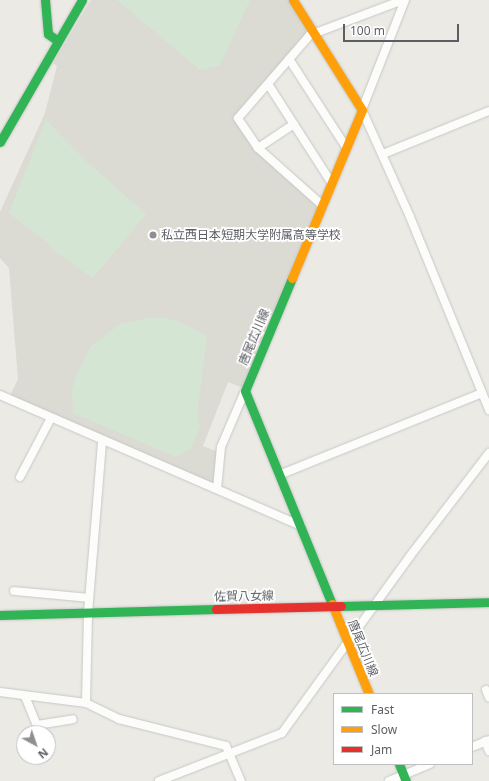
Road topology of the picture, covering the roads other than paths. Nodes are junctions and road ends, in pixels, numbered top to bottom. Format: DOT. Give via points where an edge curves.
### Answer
graph roads {
  1 [pos="45,0"];
  2 [pos="82,0"];
  3 [pos="293,0"];
  4 [pos="404,0"];
  5 [pos="314,34"];
  6 [pos="57,40"];
  7 [pos="289,59"];
  8 [pos="268,84"];
  9 [pos="362,110"];
  10 [pos="489,111"];
  11 [pos="294,124"];
  12 [pos="0,142"];
  13 [pos="346,147"];
  14 [pos="258,148"];
  15 [pos="383,154"];
  16 [pos="331,182"];
  17 [pos="322,205"];
  18 [pos="245,391"];
  19 [pos="482,393"];
  20 [pos="0,395"];
  21 [pos="489,410"];
  22 [pos="51,418"];
  23 [pos="102,441"];
  24 [pos="489,453"];
  25 [pos="279,475"];
  26 [pos="20,476"];
  27 [pos="217,489"];
  28 [pos="301,526"];
  29 [pos="14,591"];
  30 [pos="89,598"];
  31 [pos="489,602"];
  32 [pos="375,604"];
  33 [pos="333,606"];
  34 [pos="88,613"];
  35 [pos="0,615"];
  36 [pos="347,642"];
  37 [pos="0,692"];
  38 [pos="369,693"];
  39 [pos="25,696"];
  40 [pos="86,703"];
  41 [pos="73,719"];
  42 [pos="487,740"];
  43 [pos="473,747"];
  44 [pos="489,751"];
  45 [pos="230,754"];
  46 [pos="399,765"];
  47 [pos="428,765"];
  48 [pos="404,778"];
  49 [pos="159,781"];
  50 [pos="241,781"];
  51 [pos="389,781"];
  1 -- 6 [label="main road" via="48,34"];
  2 -- 6 [label="main road"];
  3 -- 5 [label="main road"];
  4 -- 5 [label="street"];
  4 -- 9 [label="street"];
  5 -- 7 [label="street"];
  5 -- 9 [label="main road"];
  6 -- 12 [label="main road"];
  7 -- 8 [label="street"];
  7 -- 13 [label="street"];
  8 -- 11 [label="street"];
  8 -- 14 [label="street" via="238,118"];
  9 -- 13 [label="main road, 唐尾広川線"];
  9 -- 15 [label="street"];
  10 -- 15 [label="street"];
  11 -- 14 [label="street"];
  11 -- 16 [label="street"];
  13 -- 16 [label="main road, 唐尾広川線"];
  14 -- 17 [label="street"];
  15 -- 19 [label="street"];
  16 -- 17 [label="main road, 唐尾広川線"];
  17 -- 18 [label="main road, 唐尾広川線"];
  18 -- 25 [label="main road, 唐尾広川線"];
  18 -- 27 [label="street" via="221,447"];
  19 -- 21 [label="street"];
  19 -- 25 [label="street"];
  20 -- 22 [label="street"];
  22 -- 23 [label="street"];
  22 -- 26 [label="street"];
  23 -- 27 [label="street"];
  23 -- 30 [label="street"];
  24 -- 32 [label="street"];
  25 -- 28 [label="main road, 唐尾広川線"];
  27 -- 28 [label="street"];
  28 -- 33 [label="main road, 唐尾広川線"];
  29 -- 30 [label="street"];
  30 -- 34 [label="street"];
  31 -- 32 [label="main road, 佐賀八女線"];
  32 -- 33 [label="main road, 佐賀八女線"];
  32 -- 36 [label="street"];
  33 -- 34 [label="main road, 佐賀八女線"];
  33 -- 36 [label="main road, 唐尾広川線"];
  34 -- 35 [label="main road, 佐賀八女線"];
  34 -- 40 [label="street"];
  36 -- 38 [label="main road, 唐尾広川線"];
  36 -- 45 [label="street" via="282,733"];
  37 -- 39 [label="street"];
  39 -- 40 [label="street"];
  39 -- 41 [label="street" via="37,725"];
  40 -- 45 [label="street" via="118,719 226,746"];
  42 -- 43 [label="street"];
  42 -- 44 [label="street"];
  45 -- 49 [label="street"];
  45 -- 50 [label="street"];
  46 -- 48 [label="main road"];
  47 -- 48 [label="street"];
  48 -- 51 [label="street"];
}
